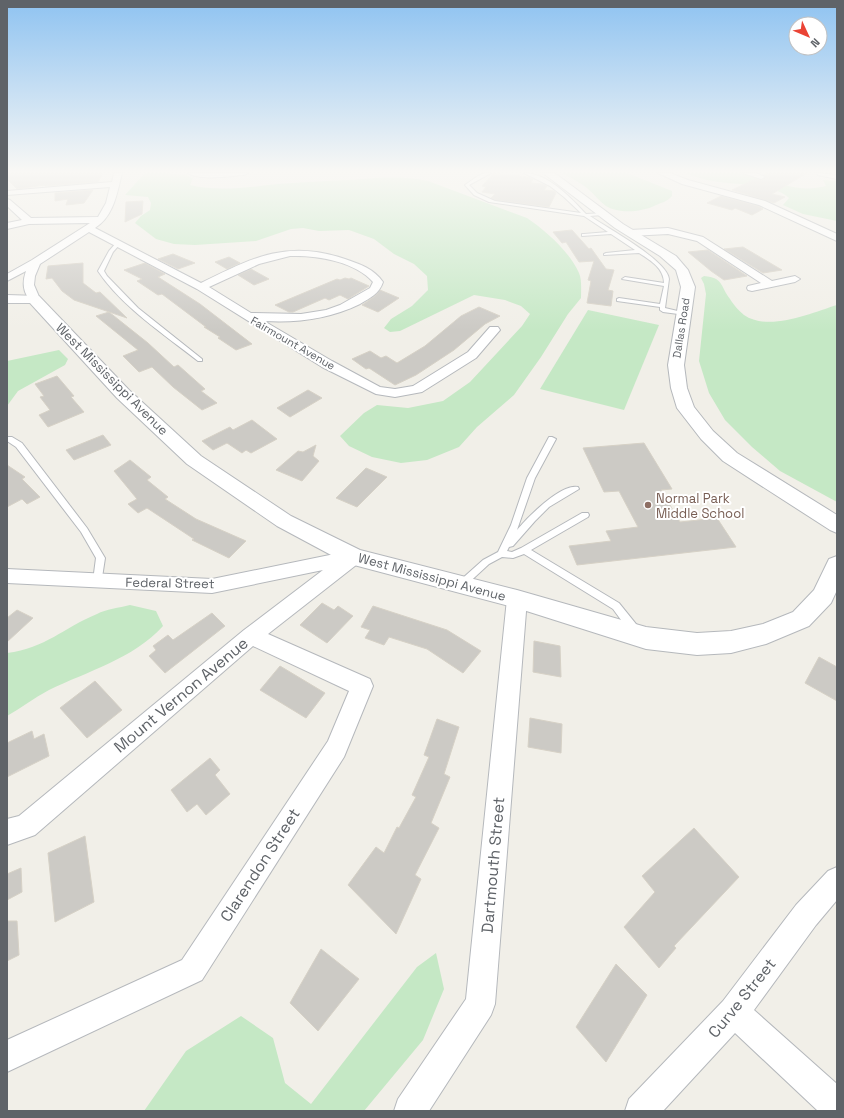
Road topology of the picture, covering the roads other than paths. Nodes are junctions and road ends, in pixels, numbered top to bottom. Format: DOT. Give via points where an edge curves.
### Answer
graph roads {
  1 [pos="93,225"];
  2 [pos="600,225"];
  3 [pos="618,225"];
  4 [pos="810,225"];
  5 [pos="89,228"];
  6 [pos="611,233"];
  7 [pos="630,233"];
  8 [pos="584,235"];
  9 [pos="837,238"];
  10 [pos="118,244"];
  11 [pos="640,251"];
  12 [pos="606,254"];
  13 [pos="36,262"];
  14 [pos="7,278"];
  15 [pos="625,279"];
  16 [pos="795,279"];
  17 [pos="770,284"];
  18 [pos="666,285"];
  19 [pos="201,286"];
  20 [pos="752,288"];
  21 [pos="7,299"];
  22 [pos="34,299"];
  23 [pos="619,300"];
  24 [pos="663,306"];
  25 [pos="684,314"];
  26 [pos="247,316"];
  27 [pos="494,330"];
  28 [pos="200,360"];
  29 [pos="9,439"];
  30 [pos="552,439"];
  31 [pos="575,489"];
  32 [pos="585,515"];
  33 [pos="837,525"];
  34 [pos="524,550"];
  35 [pos="501,554"];
  36 [pos="354,557"];
  37 [pos="837,565"];
  38 [pos="7,576"];
  39 [pos="98,581"];
  40 [pos="460,585"];
  41 [pos="517,599"];
  42 [pos="251,636"];
  43 [pos="639,636"];
  44 [pos="7,832"];
  45 [pos="837,880"];
  46 [pos="734,1012"];
  47 [pos="7,1056"];
  48 [pos="837,1106"];
  49 [pos="410,1111"];
  50 [pos="641,1111"];
  1 -- 5 [label="street"];
  2 -- 6 [label="lane"];
  3 -- 7 [label="street, Dallas Road"];
  4 -- 9 [label="street"];
  5 -- 10 [label="street, Fairmount Avenue"];
  5 -- 13 [label="street"];
  6 -- 8 [label="lane"];
  6 -- 11 [label="lane"];
  7 -- 17 [label="street" via="668,231 692,236 708,243"];
  7 -- 25 [label="street, Dallas Road" via="680,266 686,275 688,286"];
  10 -- 19 [label="street, Fairmount Avenue"];
  10 -- 28 [label="lane" via="111,251 101,271 105,277 136,309"];
  11 -- 12 [label="lane"];
  11 -- 18 [label="lane" via="663,269"];
  13 -- 14 [label="street"];
  13 -- 22 [label="street, West Mississippi Avenue" via="29,281 29,291"];
  15 -- 18 [label="lane"];
  16 -- 17 [label="street"];
  17 -- 20 [label="street"];
  18 -- 24 [label="lane"];
  19 -- 26 [label="street, Fairmount Avenue"];
  19 -- 26 [label="street" via="257,260 278,253 301,251 321,253 338,259 374,276 378,282 376,290 360,301 320,316 277,319"];
  21 -- 22 [label="street"];
  22 -- 36 [label="street, West Mississippi Avenue" via="123,394 194,460 284,521"];
  23 -- 24 [label="lane"];
  24 -- 25 [label="lane" via="662,309 665,311"];
  25 -- 33 [label="street, Dallas Road" via="676,365 679,388 686,408 707,435 730,457"];
  26 -- 27 [label="street, Fairmount Avenue" via="376,390 394,393 417,389 472,355"];
  29 -- 39 [label="lane" via="20,445 84,530 101,558"];
  30 -- 35 [label="lane" via="531,478 515,525"];
  31 -- 35 [label="lane" via="551,500"];
  32 -- 34 [label="lane"];
  34 -- 35 [label="lane" via="513,555"];
  34 -- 43 [label="lane" via="616,606"];
  35 -- 40 [label="lane" via="486,562"];
  36 -- 39 [label="street, Federal Street" via="212,586"];
  36 -- 40 [label="street, West Mississippi Avenue"];
  36 -- 42 [label="street, Mount Vernon Avenue"];
  37 -- 43 [label="street, West Mississippi Avenue" via="823,596 801,619 766,634 731,642 697,644"];
  38 -- 39 [label="street, Federal Street"];
  40 -- 41 [label="street, West Mississippi Avenue"];
  41 -- 43 [label="street, West Mississippi Avenue"];
  41 -- 49 [label="street, Dartmouth Street" via="480,1004"];
  42 -- 44 [label="street, Mount Vernon Avenue" via="26,826"];
  42 -- 47 [label="street, Clarendon Street" via="362,686 336,749 192,970"];
  45 -- 46 [label="street, Curve Street" via="806,915"];
  46 -- 48 [label="street"];
  46 -- 50 [label="street, Curve Street"];
}
